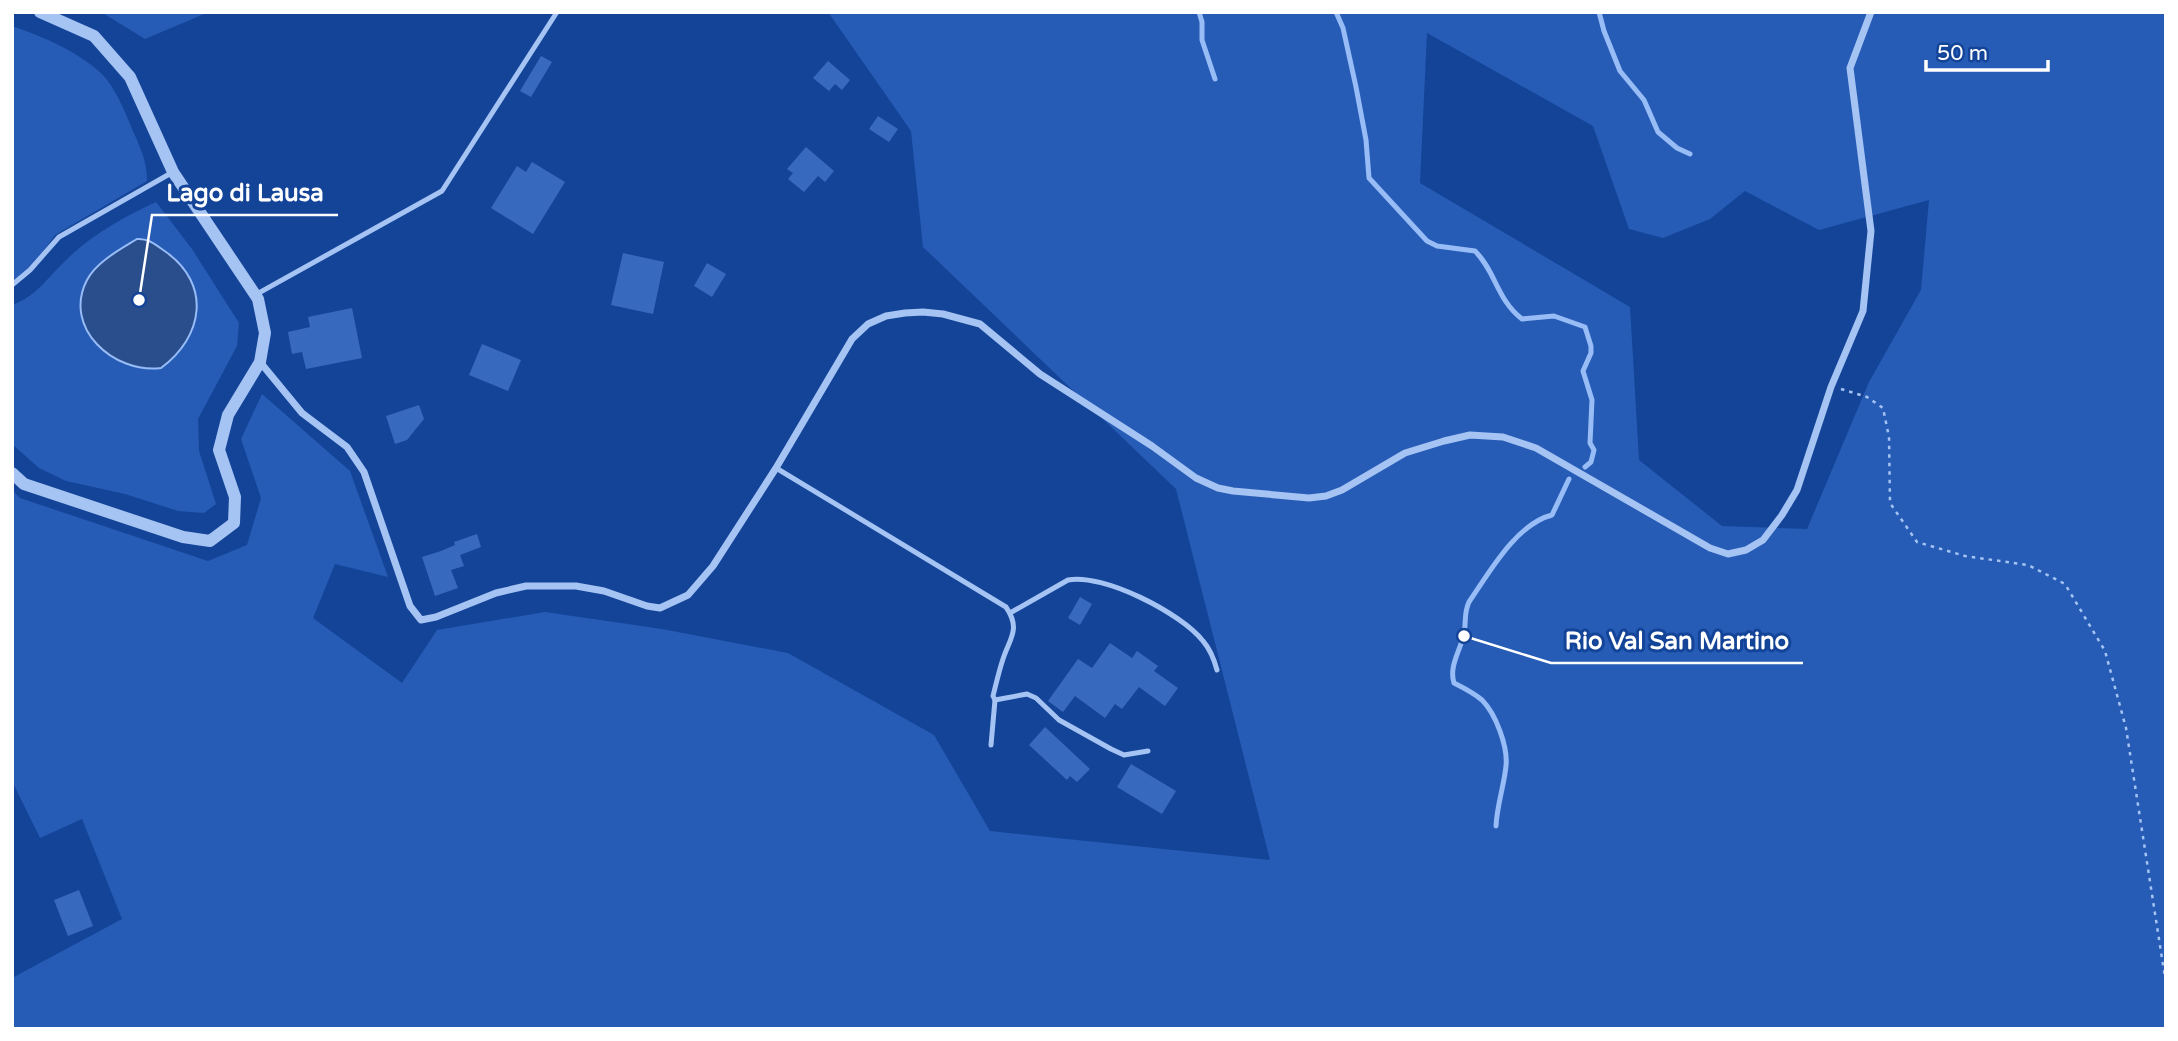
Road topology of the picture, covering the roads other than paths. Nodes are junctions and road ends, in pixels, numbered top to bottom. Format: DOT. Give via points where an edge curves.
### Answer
graph roads {
  1 [pos="40,12"];
  2 [pos="557,12"];
  3 [pos="1871,12"];
  4 [pos="173,172"];
  5 [pos="12,285"];
  6 [pos="255,295"];
  7 [pos="260,362"];
  8 [pos="776,468"];
  9 [pos="12,473"];
  10 [pos="1010,613"];
  11 [pos="1217,670"];
  12 [pos="995,700"];
  13 [pos="991,745"];
  14 [pos="1148,751"];
  1 -- 4 [label="street" via="94,36 130,77"];
  2 -- 6 [label="lane" via="442,191"];
  3 -- 8 [label="street" via="1850,68 1871,231 1863,311 1831,387 1797,490 1763,540 1746,550 1728,554 1710,548 1536,448 1503,437 1469,435 1444,440 1405,453 1326,496 1218,488 1040,374 980,324 923,312 886,316 852,339"];
  4 -- 5 [label="lane" via="59,237"];
  4 -- 6 [label="street"];
  6 -- 7 [label="street" via="265,332"];
  7 -- 8 [label="street" via="302,413 348,447 364,472 410,606 421,620 526,586 576,586 660,608 672,603 688,595 708,573"];
  7 -- 9 [label="street" via="228,415 219,450 235,497 234,523 210,541 183,537 24,484"];
  8 -- 10 [label="lane"];
  10 -- 11 [label="lane" via="1068,580 1111,585 1195,632"];
  10 -- 12 [label="lane" via="1012,641 997,679"];
  12 -- 13 [label="lane"];
  12 -- 14 [label="lane" via="1027,695 1059,720 1111,749 1124,755"];
}
